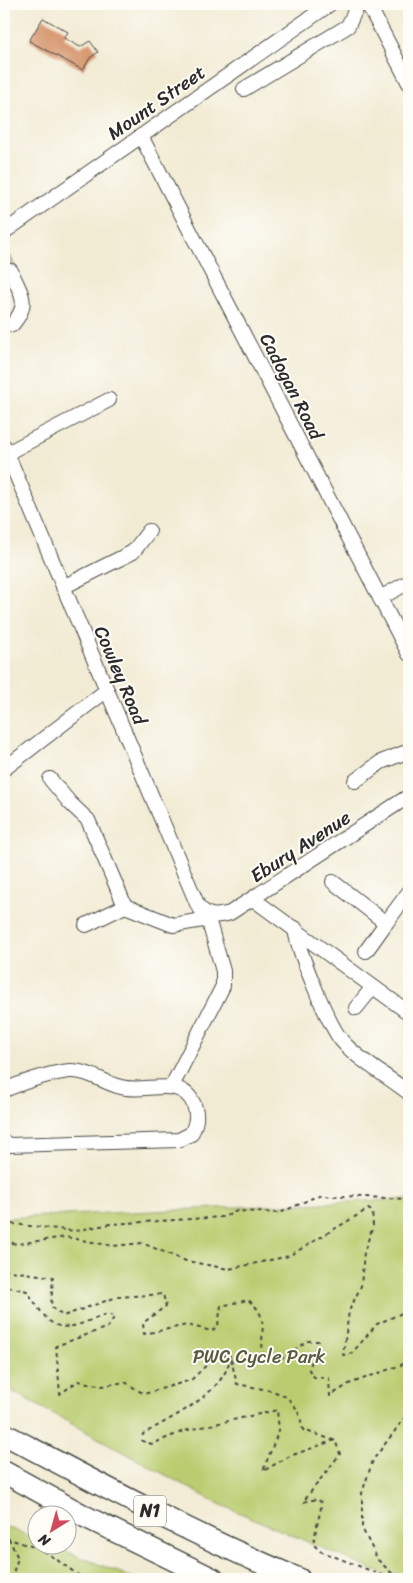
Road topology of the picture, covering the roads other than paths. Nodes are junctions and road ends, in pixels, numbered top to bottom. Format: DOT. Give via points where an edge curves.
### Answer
graph roads {
  1 [pos="330,4"];
  2 [pos="358,4"];
  3 [pos="368,4"];
  4 [pos="409,83"];
  5 [pos="244,89"];
  6 [pos="141,136"];
  7 [pos="4,232"];
  8 [pos="11,271"];
  9 [pos="12,325"];
  10 [pos="110,400"];
  11 [pos="5,450"];
  12 [pos="9,474"];
  13 [pos="149,531"];
  14 [pos="409,582"];
  15 [pos="63,587"];
  16 [pos="380,598"];
  17 [pos="409,654"];
  18 [pos="107,690"];
  19 [pos="409,751"];
  20 [pos="4,769"];
  21 [pos="50,779"];
  22 [pos="355,781"];
  23 [pos="409,796"];
  24 [pos="333,882"];
  25 [pos="409,892"];
  26 [pos="253,899"];
  27 [pos="125,906"];
  28 [pos="208,917"];
  29 [pos="386,923"];
  30 [pos="86,924"];
  31 [pos="295,928"];
  32 [pos="366,951"];
  33 [pos="373,987"];
  34 [pos="356,1008"];
  35 [pos="409,1013"];
  36 [pos="172,1086"];
  37 [pos="4,1090"];
  38 [pos="409,1093"];
  39 [pos="4,1142"];
  40 [pos="4,1434"];
  41 [pos="4,1472"];
  42 [pos="213,1579"];
  43 [pos="299,1579"];
  1 -- 6 [label="street, Mount Street"];
  2 -- 5 [label="street" via="348,26"];
  3 -- 4 [label="street"];
  6 -- 7 [label="street, Mount Street"];
  6 -- 16 [label="street, Cadogan Road"];
  8 -- 9 [label="street" via="24,304"];
  10 -- 11 [label="street"];
  11 -- 12 [label="street, Cowley Road"];
  12 -- 15 [label="street, Cowley Road"];
  13 -- 15 [label="street" via="133,552"];
  14 -- 16 [label="street"];
  15 -- 18 [label="street, Cowley Road"];
  16 -- 17 [label="street, Cadogan Road"];
  18 -- 20 [label="street"];
  18 -- 28 [label="street, Cowley Road" via="198,906"];
  19 -- 22 [label="street" via="381,762"];
  21 -- 27 [label="street" via="88,820"];
  23 -- 26 [label="street, Ebury Avenue"];
  24 -- 29 [label="street"];
  25 -- 29 [label="street"];
  26 -- 28 [label="street, Ebury Avenue" via="230,913"];
  26 -- 31 [label="street"];
  27 -- 28 [label="street, Ebury Avenue" via="173,925"];
  27 -- 30 [label="street"];
  28 -- 36 [label="street" via="223,971 223,986"];
  29 -- 32 [label="street"];
  31 -- 33 [label="street"];
  31 -- 38 [label="street" via="298,944 335,1031 346,1045"];
  33 -- 34 [label="street"];
  33 -- 35 [label="street"];
  36 -- 37 [label="street" via="126,1088 73,1071"];
  36 -- 39 [label="street" via="188,1095 196,1110 196,1123 191,1134 179,1140 9,1145"];
  40 -- 43 [label="highway, N1" via="174,1523"];
  41 -- 42 [label="highway, N1" via="86,1517"];
}
